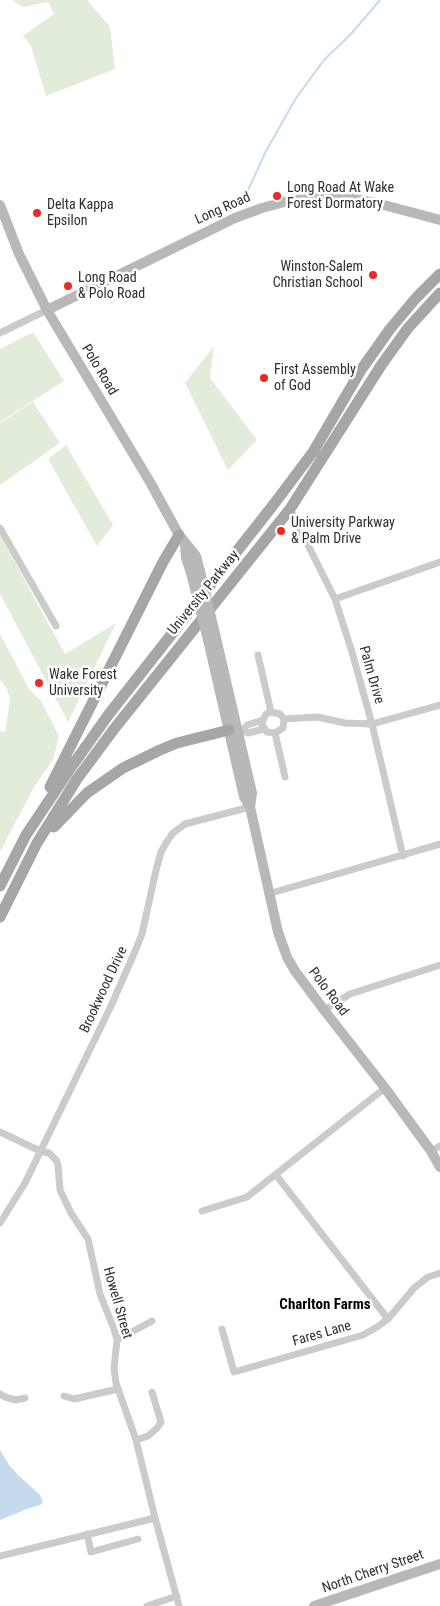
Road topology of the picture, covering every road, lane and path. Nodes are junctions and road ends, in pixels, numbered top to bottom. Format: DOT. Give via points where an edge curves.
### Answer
graph roads {
  1 [pos="0,205"];
  2 [pos="424,216"];
  3 [pos="440,220"];
  4 [pos="440,225"];
  5 [pos="440,274"];
  6 [pos="440,293"];
  7 [pos="47,310"];
  8 [pos="0,333"];
  9 [pos="290,509"];
  10 [pos="0,528"];
  11 [pos="179,534"];
  12 [pos="440,562"];
  13 [pos="335,599"];
  14 [pos="56,626"];
  15 [pos="212,639"];
  16 [pos="258,655"];
  17 [pos="440,705"];
  18 [pos="271,712"];
  19 [pos="284,719"];
  20 [pos="263,720"];
  21 [pos="372,724"];
  22 [pos="264,729"];
  23 [pos="237,730"];
  24 [pos="275,733"];
  25 [pos="285,777"];
  26 [pos="250,807"];
  27 [pos="26,835"];
  28 [pos="440,844"];
  29 [pos="403,856"];
  30 [pos="23,872"];
  31 [pos="0,886"];
  32 [pos="268,894"];
  33 [pos="0,916"];
  34 [pos="440,965"];
  35 [pos="324,1010"];
  36 [pos="385,1088"];
  37 [pos="0,1132"];
  38 [pos="436,1149"];
  39 [pos="40,1152"];
  40 [pos="440,1167"];
  41 [pos="276,1175"];
  42 [pos="202,1211"];
  43 [pos="0,1223"];
  44 [pos="440,1272"];
  45 [pos="388,1319"];
  46 [pos="152,1321"];
  47 [pos="222,1330"];
  48 [pos="117,1340"];
  49 [pos="118,1389"];
  50 [pos="152,1392"];
  51 [pos="0,1394"];
  52 [pos="64,1396"];
  53 [pos="25,1398"];
  54 [pos="136,1440"];
  55 [pos="154,1518"];
  56 [pos="86,1534"];
  57 [pos="138,1539"];
  58 [pos="0,1556"];
  59 [pos="440,1564"];
  60 [pos="177,1596"];
  61 [pos="147,1606"];
  62 [pos="179,1606"];
  63 [pos="317,1606"];
  1 -- 7 [label="main road, Polo Road" via="19,254"];
  2 -- 3 [label="main road, Long Road"];
  2 -- 4 [label="main road, Long Road"];
  2 -- 7 [label="main road, Long Road" via="355,199 327,197 288,201 235,218"];
  5 -- 27 [label="main road, University Parkway" via="390,329 361,370 313,452 109,714"];
  6 -- 9 [label="main road, University Parkway" via="408,328 382,364"];
  7 -- 8 [label="street"];
  7 -- 11 [label="main road, Polo Road"];
  9 -- 13 [label="street, Palm Drive"];
  9 -- 30 [label="main road, University Parkway" via="114,729 67,795"];
  10 -- 14 [label="street"];
  11 -- 15 [label="main road, Polo Road, bridge" via="185,545 186,558 195,572"];
  11 -- 27 [label="main road"];
  12 -- 13 [label="street"];
  13 -- 21 [label="street, Palm Drive"];
  15 -- 23 [label="main road, Polo Road"];
  15 -- 23 [label="main road, Polo Road"];
  16 -- 18 [label="street"];
  17 -- 21 [label="street"];
  18 -- 19 [label="street" via="280,714"];
  18 -- 20 [label="street"];
  19 -- 21 [label="street" via="317,717 344,723"];
  19 -- 24 [label="street" via="283,728"];
  20 -- 22 [label="street"];
  20 -- 23 [label="street"];
  21 -- 29 [label="street, Palm Drive"];
  22 -- 23 [label="street" via="248,733"];
  22 -- 24 [label="street"];
  23 -- 26 [label="main road, Polo Road" via="244,797"];
  23 -- 30 [label="main road" via="177,743 140,759 105,780 60,820"];
  24 -- 25 [label="street"];
  26 -- 32 [label="main road, Polo Road"];
  26 -- 39 [label="street, Brookwood Drive" via="186,824 173,834 161,852 136,949"];
  27 -- 31 [label="main road, University Parkway"];
  28 -- 29 [label="street"];
  29 -- 32 [label="street"];
  30 -- 33 [label="main road, University Parkway"];
  32 -- 35 [label="main road, Polo Road" via="287,957"];
  34 -- 35 [label="street" via="350,994"];
  35 -- 36 [label="main road, Polo Road"];
  36 -- 38 [label="main road, Polo Road"];
  36 -- 41 [label="street"];
  37 -- 39 [label="street, Howell Street"];
  38 -- 40 [label="main road, Polo Road"];
  39 -- 43 [label="street, Brookwood Drive"];
  39 -- 48 [label="street, Howell Street" via="49,1153 58,1162 60,1190 88,1239 100,1294"];
  41 -- 42 [label="street" via="247,1197"];
  41 -- 45 [label="street"];
  44 -- 45 [label="street, Fares Lane" via="414,1288"];
  45 -- 47 [label="street, Fares Lane" via="363,1335 234,1372"];
  46 -- 48 [label="street"];
  48 -- 49 [label="street, Howell Street" via="114,1368"];
  49 -- 52 [label="street" via="74,1399"];
  49 -- 54 [label="street, Howell Street"];
  50 -- 54 [label="street" via="161,1422 148,1436"];
  51 -- 53 [label="street" via="16,1400"];
  54 -- 55 [label="street, Howell Street"];
  55 -- 56 [label="street"];
  55 -- 60 [label="street, Howell Street"];
  56 -- 57 [label="street" via="92,1552"];
  56 -- 58 [label="street"];
  59 -- 63 [label="main road, North Cherry Street"];
  60 -- 61 [label="street"];
  60 -- 62 [label="street, Howell Street"];
}
